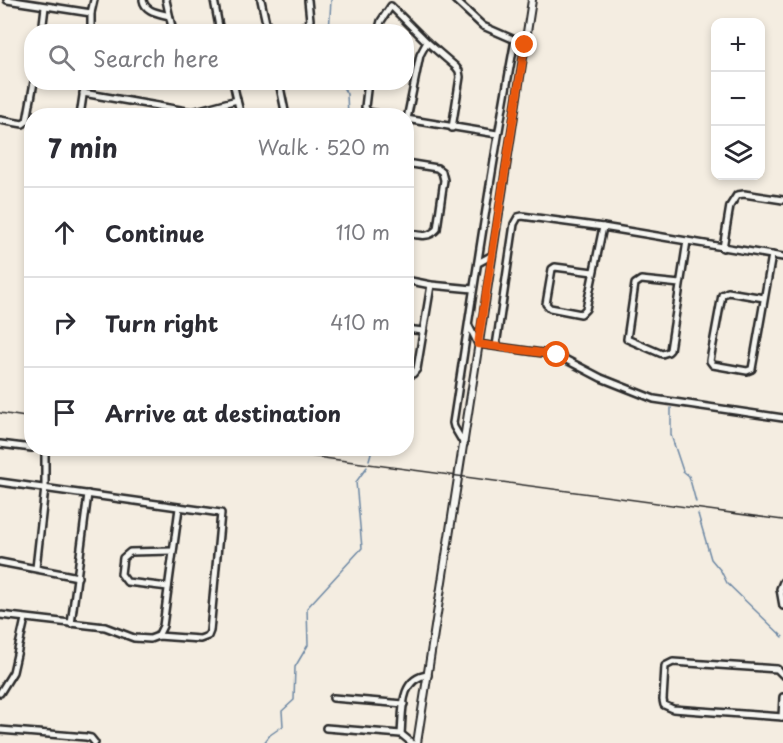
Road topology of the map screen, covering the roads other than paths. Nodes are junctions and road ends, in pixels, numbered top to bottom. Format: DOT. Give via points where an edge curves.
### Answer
graph roads {
  1 [pos="7,0"];
  2 [pos="94,0"];
  3 [pos="143,0"];
  4 [pos="166,0"];
  5 [pos="214,0"];
  6 [pos="261,0"];
  7 [pos="308,0"];
  8 [pos="384,0"];
  9 [pos="455,0"];
  10 [pos="532,0"];
  11 [pos="462,2"];
  12 [pos="391,6"];
  13 [pos="45,7"];
  14 [pos="91,13"];
  15 [pos="169,16"];
  16 [pos="43,24"];
  17 [pos="91,24"];
  18 [pos="171,24"];
  19 [pos="218,24"];
  20 [pos="266,24"];
  21 [pos="308,24"];
  22 [pos="380,24"];
  23 [pos="409,24"];
  24 [pos="414,29"];
  25 [pos="515,40"];
  26 [pos="427,42"];
  27 [pos="525,45"];
  28 [pos="414,85"];
  29 [pos="33,90"];
  30 [pos="84,90"];
  31 [pos="235,90"];
  32 [pos="281,90"];
  33 [pos="367,90"];
  34 [pos="413,90"];
  35 [pos="84,93"];
  36 [pos="237,100"];
  37 [pos="29,108"];
  38 [pos="81,108"];
  39 [pos="161,108"];
  40 [pos="211,108"];
  41 [pos="239,108"];
  42 [pos="284,108"];
  43 [pos="366,108"];
  44 [pos="409,108"];
  45 [pos="0,120"];
  46 [pos="414,120"];
  47 [pos="24,123"];
  48 [pos="452,128"];
  49 [pos="498,134"];
  50 [pos="496,141"];
  51 [pos="509,143"];
  52 [pos="414,164"];
  53 [pos="783,200"];
  54 [pos="603,227"];
  55 [pos="414,234"];
  56 [pos="687,241"];
  57 [pos="723,248"];
  58 [pos="772,255"];
  59 [pos="491,256"];
  60 [pos="783,257"];
  61 [pos="478,262"];
  62 [pos="593,272"];
  63 [pos="414,282"];
  64 [pos="680,284"];
  65 [pos="431,285"];
  66 [pos="474,289"];
  67 [pos="764,298"];
  68 [pos="469,325"];
  69 [pos="414,330"];
  70 [pos="423,331"];
  71 [pos="478,344"];
  72 [pos="496,346"];
  73 [pos="414,373"];
  74 [pos="783,409"];
  75 [pos="781,418"];
  76 [pos="0,444"];
  77 [pos="464,444"];
  78 [pos="24,447"];
  79 [pos="46,456"];
  80 [pos="0,482"];
  81 [pos="45,488"];
  82 [pos="88,494"];
  83 [pos="179,508"];
  84 [pos="173,551"];
  85 [pos="0,562"];
  86 [pos="36,568"];
  87 [pos="78,577"];
  88 [pos="783,582"];
  89 [pos="168,587"];
  90 [pos="783,606"];
  91 [pos="0,615"];
  92 [pos="25,619"];
  93 [pos="71,624"];
  94 [pos="163,626"];
  95 [pos="158,636"];
  96 [pos="169,636"];
  97 [pos="428,675"];
  98 [pos="783,675"];
  99 [pos="0,693"];
  100 [pos="783,697"];
  101 [pos="333,698"];
  102 [pos="404,704"];
  103 [pos="782,717"];
  104 [pos="326,728"];
  105 [pos="0,730"];
  106 [pos="401,734"];
  107 [pos="95,743"];
  108 [pos="411,743"];
  109 [pos="417,743"];
  1 -- 13 [label="street"];
  2 -- 14 [label="street"];
  3 -- 15 [label="street" via="150,11"];
  4 -- 15 [label="street"];
  5 -- 19 [label="street"];
  6 -- 20 [label="street"];
  7 -- 21 [label="street"];
  8 -- 12 [label="street"];
  9 -- 11 [label="street"];
  10 -- 27 [label="street"];
  11 -- 25 [label="street" via="483,26"];
  12 -- 22 [label="street"];
  12 -- 23 [label="street"];
  13 -- 14 [label="street"];
  13 -- 16 [label="street"];
  14 -- 17 [label="street"];
  15 -- 18 [label="street"];
  24 -- 26 [label="street"];
  25 -- 27 [label="street"];
  25 -- 49 [label="street"];
  26 -- 28 [label="street"];
  26 -- 48 [label="street" via="459,71"];
  27 -- 51 [label="street"];
  29 -- 37 [label="street"];
  30 -- 35 [label="street"];
  31 -- 36 [label="street"];
  32 -- 42 [label="street"];
  33 -- 43 [label="street"];
  34 -- 44 [label="street"];
  35 -- 38 [label="street"];
  35 -- 39 [label="street"];
  36 -- 40 [label="street"];
  36 -- 41 [label="street"];
  45 -- 47 [label="street"];
  46 -- 48 [label="street"];
  48 -- 49 [label="street"];
  49 -- 50 [label="street"];
  50 -- 51 [label="street"];
  50 -- 61 [label="street"];
  51 -- 59 [label="street"];
  52 -- 55 [label="street" via="437,168 444,180 437,229 426,236"];
  53 -- 57 [label="street" via="737,195 730,206"];
  54 -- 56 [label="street"];
  54 -- 62 [label="street"];
  54 -- 72 [label="street" via="518,217"];
  56 -- 57 [label="street"];
  56 -- 64 [label="street"];
  57 -- 58 [label="street"];
  58 -- 60 [label="street"];
  58 -- 67 [label="street"];
  59 -- 61 [label="street"];
  59 -- 71 [label="street"];
  61 -- 66 [label="street"];
  62 -- 62 [label="street" via="584,313 546,304 552,269"];
  63 -- 65 [label="street"];
  64 -- 64 [label="street" via="668,352 662,354 627,339 637,281"];
  65 -- 66 [label="street"];
  65 -- 70 [label="street"];
  66 -- 68 [label="street"];
  67 -- 67 [label="street" via="752,369 713,365 710,361 722,295 728,292"];
  68 -- 71 [label="street"];
  68 -- 77 [label="street" via="453,423"];
  69 -- 70 [label="street"];
  70 -- 73 [label="street"];
  71 -- 72 [label="street"];
  71 -- 77 [label="street"];
  72 -- 75 [label="street" via="557,355 654,399"];
  74 -- 75 [label="street"];
  76 -- 78 [label="street"];
  77 -- 97 [label="street"];
  79 -- 81 [label="street"];
  80 -- 81 [label="street"];
  81 -- 82 [label="street"];
  81 -- 86 [label="street"];
  82 -- 83 [label="street"];
  82 -- 87 [label="street"];
  83 -- 84 [label="street"];
  83 -- 96 [label="street" via="221,513 208,636"];
  84 -- 89 [label="street"];
  84 -- 89 [label="street" via="130,552 123,558 121,574 127,582"];
  85 -- 86 [label="street"];
  86 -- 87 [label="street"];
  87 -- 93 [label="street"];
  88 -- 90 [label="street"];
  89 -- 94 [label="street"];
  91 -- 92 [label="street"];
  92 -- 93 [label="street"];
  92 -- 99 [label="street" via="13,672"];
  93 -- 95 [label="street" via="105,627 134,638"];
  94 -- 95 [label="street"];
  94 -- 96 [label="street"];
  95 -- 96 [label="street"];
  97 -- 102 [label="street" via="418,676 410,683"];
  97 -- 109 [label="street"];
  98 -- 103 [label="street" via="777,669 673,662 665,666 663,685 667,708"];
  100 -- 103 [label="street"];
  101 -- 102 [label="street"];
  102 -- 106 [label="street"];
  104 -- 106 [label="street"];
  105 -- 107 [label="street" via="91,738"];
  106 -- 108 [label="street"];
}
